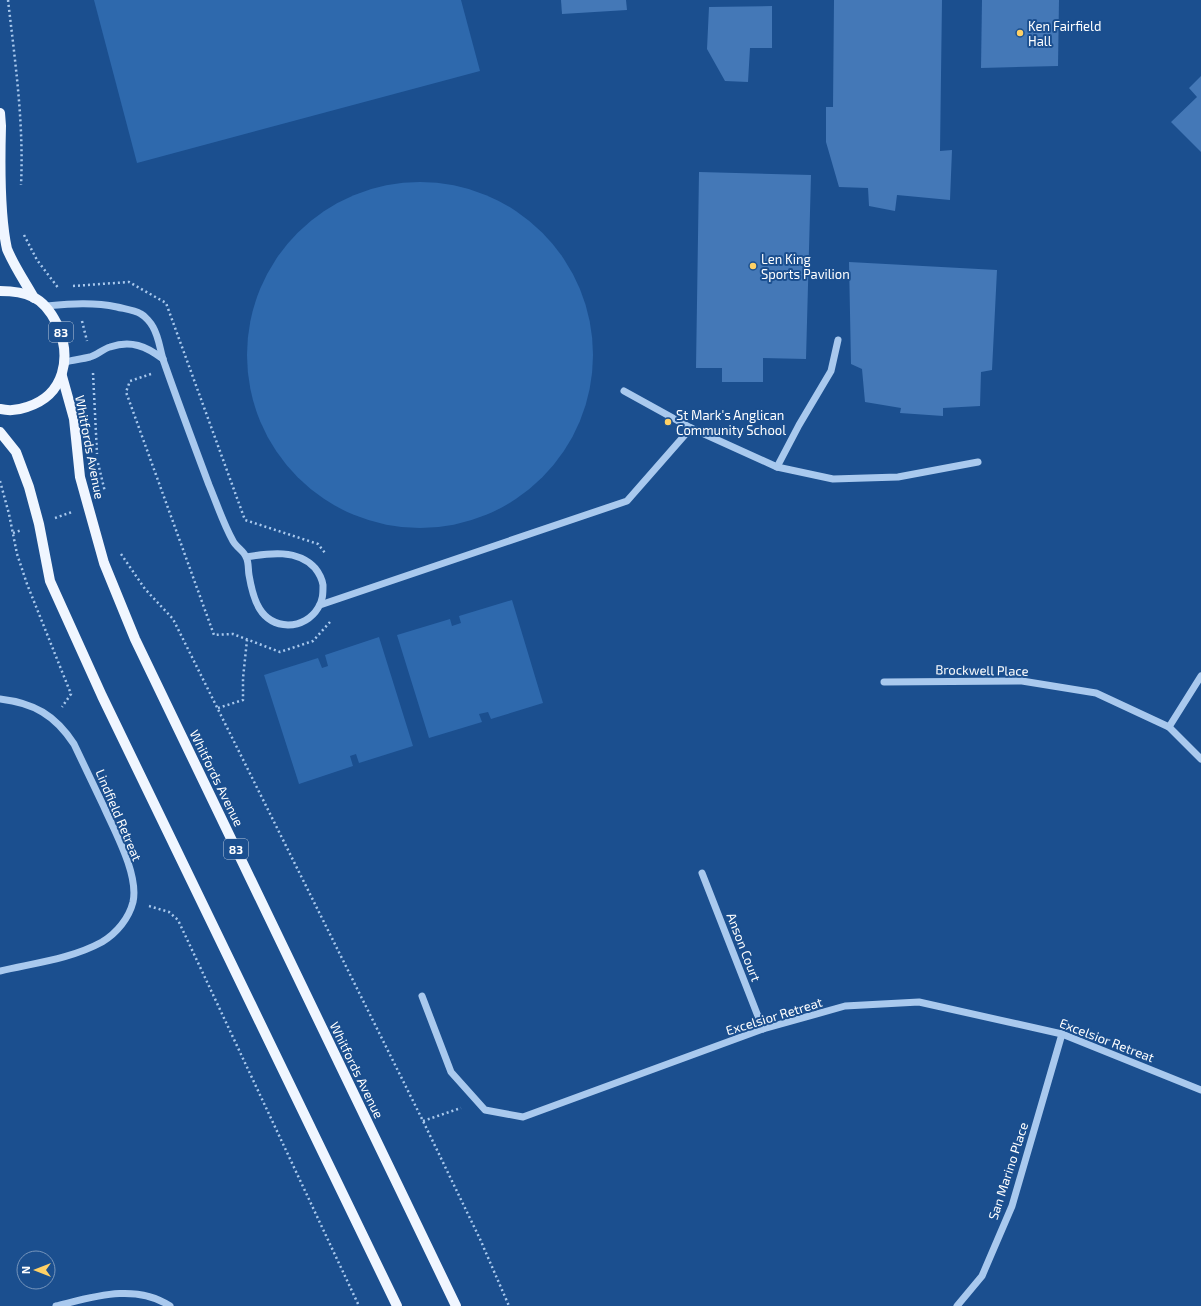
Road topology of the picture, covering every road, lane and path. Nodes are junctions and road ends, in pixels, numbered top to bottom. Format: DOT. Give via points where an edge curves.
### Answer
graph roads {
  1 [pos="8,0"];
  2 [pos="0,113"];
  3 [pos="20,186"];
  4 [pos="24,234"];
  5 [pos="0,291"];
  6 [pos="34,298"];
  7 [pos="77,303"];
  8 [pos="45,306"];
  9 [pos="838,340"];
  10 [pos="91,357"];
  11 [pos="163,359"];
  12 [pos="65,362"];
  13 [pos="62,376"];
  14 [pos="624,391"];
  15 [pos="0,409"];
  16 [pos="691,428"];
  17 [pos="0,432"];
  18 [pos="978,462"];
  19 [pos="777,467"];
  20 [pos="0,481"];
  21 [pos="89,506"];
  22 [pos="39,524"];
  23 [pos="13,533"];
  24 [pos="117,548"];
  25 [pos="246,557"];
  26 [pos="320,605"];
  27 [pos="247,640"];
  28 [pos="1201,676"];
  29 [pos="884,682"];
  30 [pos="0,699"];
  31 [pos="218,708"];
  32 [pos="54,718"];
  33 [pos="1169,727"];
  34 [pos="1201,759"];
  35 [pos="702,873"];
  36 [pos="133,901"];
  37 [pos="0,971"];
  38 [pos="422,996"];
  39 [pos="763,1029"];
  40 [pos="1062,1034"];
  41 [pos="1201,1090"];
  42 [pos="477,1102"];
  43 [pos="423,1121"];
  44 [pos="56,1306"];
  45 [pos="170,1306"];
  46 [pos="359,1306"];
  47 [pos="397,1306"];
  48 [pos="456,1306"];
  49 [pos="508,1306"];
  50 [pos="957,1306"];
  1 -- 3 [label="path" via="20,113"];
  2 -- 6 [label="main road, Whitfords Avenue / 83" via="2,227 7,249"];
  4 -- 7 [label="path" via="37,260 57,287"];
  5 -- 6 [label="main road, Whitfords Avenue / 83" via="18,292"];
  6 -- 8 [label="main road, Whitfords Avenue / 83"];
  7 -- 8 [label="street"];
  7 -- 10 [label="path"];
  7 -- 11 [label="street" via="102,304 141,314 153,327"];
  8 -- 12 [label="main road, Whitfords Avenue / 83" via="61,333"];
  9 -- 19 [label="street" via="831,371"];
  10 -- 11 [label="street" via="109,347 124,344 149,348"];
  10 -- 12 [label="street"];
  10 -- 21 [label="path" via="98,461 106,500"];
  11 -- 25 [label="street" via="225,525 234,543"];
  12 -- 13 [label="main road, Whitfords Avenue / 83"];
  13 -- 15 [label="main road, Whitfords Avenue / 83" via="57,386 34,405 19,410"];
  13 -- 21 [label="main road, Whitfords Avenue / 83" via="74,419 80,476"];
  14 -- 16 [label="street"];
  16 -- 19 [label="street"];
  16 -- 26 [label="street" via="626,501"];
  17 -- 22 [label="main road" via="16,452"];
  18 -- 19 [label="street" via="898,476 833,479"];
  20 -- 23 [label="path"];
  21 -- 22 [label="path"];
  21 -- 48 [label="main road, Whitfords Avenue / 83" via="104,563 135,639"];
  22 -- 23 [label="path"];
  22 -- 47 [label="main road" via="50,581 99,689"];
  23 -- 32 [label="path" via="27,584 71,694"];
  24 -- 31 [label="path" via="145,589 173,619"];
  25 -- 26 [label="street" via="279,554 300,557 310,563 318,571 322,582 323,594"];
  25 -- 26 [label="street" via="255,602 263,614 272,621 282,625 304,622 314,615"];
  27 -- 31 [label="path" via="243,700"];
  28 -- 33 [label="street"];
  29 -- 33 [label="street, Brockwell Place" via="1022,681 1096,693"];
  30 -- 32 [label="street, Lindfield Retreat" via="20,702"];
  31 -- 43 [label="path"];
  32 -- 36 [label="street, Lindfield Retreat" via="74,744 126,856 133,881"];
  33 -- 34 [label="street, Brockwell Place"];
  35 -- 39 [label="street, Anson Court"];
  36 -- 37 [label="street, Lindfield Retreat" via="128,917 104,941 64,957"];
  36 -- 46 [label="path" via="169,912 178,920"];
  38 -- 42 [label="street, Excelsior Retreat" via="451,1072"];
  39 -- 40 [label="street, Excelsior Retreat" via="846,1006 919,1002"];
  39 -- 42 [label="street, Excelsior Retreat" via="523,1117 485,1110"];
  40 -- 41 [label="street, Excelsior Retreat"];
  40 -- 50 [label="street, San Marino Place" via="1012,1206 982,1276"];
  42 -- 43 [label="path"];
  43 -- 49 [label="path" via="480,1239"];
  44 -- 45 [label="street" via="105,1294 125,1293 161,1300"];
}
